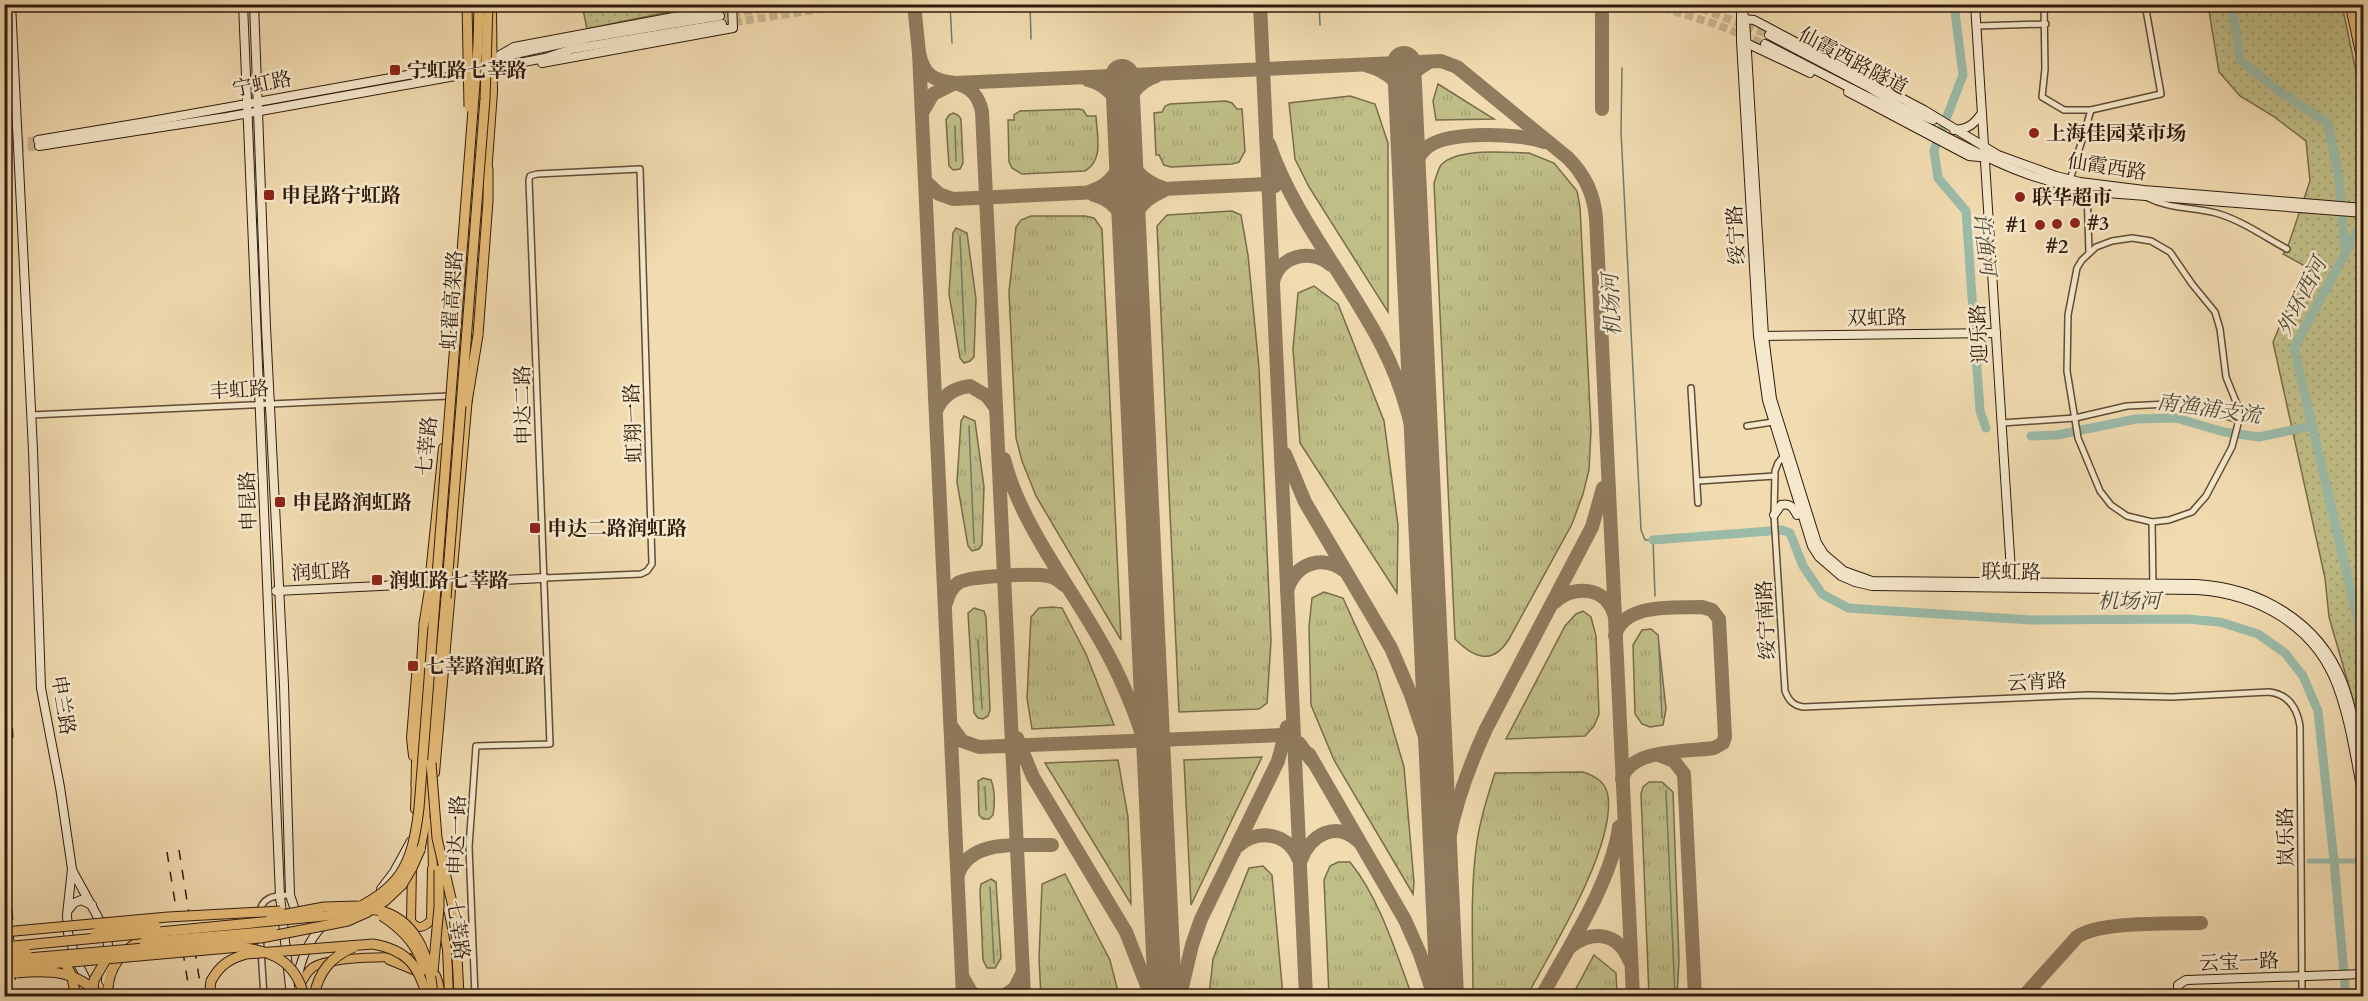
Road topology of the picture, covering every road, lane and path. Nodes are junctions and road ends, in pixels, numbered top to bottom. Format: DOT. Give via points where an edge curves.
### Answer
graph roads {
  1 [pos="11,4"];
  2 [pos="243,4"];
  3 [pos="254,4"];
  4 [pos="465,4"];
  5 [pos="477,4"];
  6 [pos="490,4"];
  7 [pos="1975,4"];
  8 [pos="2044,4"];
  9 [pos="2145,4"];
  10 [pos="2350,4"];
  11 [pos="732,5"];
  12 [pos="1741,7"];
  13 [pos="1742,19"];
  14 [pos="2046,24"];
  15 [pos="1977,26"];
  16 [pos="1769,35"];
  17 [pos="1744,42"];
  18 [pos="1765,44"];
  19 [pos="573,49"];
  20 [pos="609,51"];
  21 [pos="476,62"];
  22 [pos="493,63"];
  23 [pos="465,64"];
  24 [pos="2364,69"];
  25 [pos="475,72"];
  26 [pos="1879,86"];
  27 [pos="259,101"];
  28 [pos="247,103"];
  29 [pos="2091,110"];
  30 [pos="259,112"];
  31 [pos="1913,112"];
  32 [pos="248,113"];
  33 [pos="1982,113"];
  34 [pos="1919,119"];
  35 [pos="1954,130"];
  36 [pos="1948,142"];
  37 [pos="1984,147"];
  38 [pos="1970,156"];
  39 [pos="1985,158"];
  40 [pos="470,160"];
  41 [pos="488,169"];
  42 [pos="640,170"];
  43 [pos="1986,170"];
  44 [pos="2070,180"];
  45 [pos="2087,191"];
  46 [pos="2144,196"];
  47 [pos="2254,202"];
  48 [pos="2364,207"];
  49 [pos="2364,213"];
  50 [pos="2288,249"];
  51 [pos="2089,252"];
  52 [pos="1996,333"];
  53 [pos="1761,336"];
  54 [pos="1691,388"];
  55 [pos="449,396"];
  56 [pos="469,396"];
  57 [pos="260,404"];
  58 [pos="270,404"];
  59 [pos="32,415"];
  60 [pos="2075,419"];
  61 [pos="1773,422"];
  62 [pos="2238,422"];
  63 [pos="2002,423"];
  64 [pos="1748,426"];
  65 [pos="459,433"];
  66 [pos="1785,454"];
  67 [pos="1775,476"];
  68 [pos="1698,481"];
  69 [pos="1698,503"];
  70 [pos="1774,515"];
  71 [pos="2152,522"];
  72 [pos="440,530"];
  73 [pos="1806,533"];
  74 [pos="544,578"];
  75 [pos="453,581"];
  76 [pos="429,582"];
  77 [pos="2012,586"];
  78 [pos="2153,590"];
  79 [pos="279,591"];
  80 [pos="269,593"];
  81 [pos="2308,634"];
  82 [pos="1788,699"];
  83 [pos="2288,700"];
  84 [pos="476,746"];
  85 [pos="431,763"];
  86 [pos="2364,775"];
  87 [pos="416,786"];
  88 [pos="2364,802"];
  89 [pos="413,837"];
  90 [pos="437,838"];
  91 [pos="72,869"];
  92 [pos="432,869"];
  93 [pos="290,895"];
  94 [pos="280,896"];
  95 [pos="93,906"];
  96 [pos="302,911"];
  97 [pos="376,911"];
  98 [pos="67,915"];
  99 [pos="342,915"];
  100 [pos="318,927"];
  101 [pos="170,931"];
  102 [pos="4,933"];
  103 [pos="52,942"];
  104 [pos="359,945"];
  105 [pos="4,947"];
  106 [pos="4,954"];
  107 [pos="374,958"];
  108 [pos="4,960"];
  109 [pos="108,963"];
  110 [pos="4,968"];
  111 [pos="81,972"];
  112 [pos="4,974"];
  113 [pos="2364,974"];
  114 [pos="2302,976"];
  115 [pos="432,981"];
  116 [pos="76,995"];
  117 [pos="94,996"];
  118 [pos="104,996"];
  119 [pos="209,996"];
  120 [pos="264,996"];
  121 [pos="296,996"];
  122 [pos="314,996"];
  123 [pos="427,996"];
  124 [pos="434,996"];
  125 [pos="441,996"];
  126 [pos="449,996"];
  127 [pos="459,996"];
  128 [pos="475,996"];
  129 [pos="2178,996"];
  130 [pos="2302,996"];
  1 -- 59 [label="main road, 申兰路"];
  2 -- 28 [label="main road, 申昆路"];
  3 -- 27 [label="main road, 申昆路"];
  4 -- 23 [label="main road"];
  4 -- 40 [label="highway, bridge"];
  5 -- 21 [label="main road, 七莘路"];
  5 -- 40 [label="highway, 虹翟高架路, bridge"];
  6 -- 22 [label="main road, 七莘路"];
  6 -- 65 [label="highway, 虹翟高架路, bridge"];
  7 -- 15 [label="main road, 迎乐路"];
  8 -- 14 [label="street"];
  9 -- 29 [label="street" via="2162,94"];
  10 -- 24 [label="highway"];
  11 -- 20 [label="main road, 宁虹路" via="733,28"];
  11 -- 22 [label="main road, 宁虹路" via="514,47"];
  12 -- 13 [label="main road, 绥宁路"];
  13 -- 17 [label="main road, 绥宁路"];
  13 -- 26 [label="main road" via="1754,20"];
  14 -- 15 [label="street"];
  14 -- 29 [label="street" via="2042,97 2064,110"];
  15 -- 33 [label="main road, 迎乐路"];
  16 -- 31 [label="main road, 仙霞西路隧道"];
  17 -- 34 [label="main road"];
  17 -- 53 [label="main road, 绥宁路"];
  18 -- 34 [label="main road, 仙霞西路隧道"];
  19 -- 20 [label="main road"];
  19 -- 22 [label="main road, 宁虹路" via="545,57"];
  19 -- 22 [label="main road, 宁虹路" via="721,20 588,38"];
  20 -- 22 [label="main road, 宁虹路" via="511,68"];
  21 -- 22 [label="main road, 宁虹路"];
  21 -- 23 [label="main road, 宁虹路"];
  21 -- 25 [label="main road, 七莘路"];
  22 -- 25 [label="main road, 宁虹路"];
  22 -- 41 [label="main road, 七莘路"];
  23 -- 27 [label="main road, 宁虹路"];
  25 -- 30 [label="main road, 宁虹路"];
  25 -- 55 [label="main road, 七莘路"];
  26 -- 31 [label="main road"];
  26 -- 34 [label="main road"];
  27 -- 28 [label="main road, 宁虹路"];
  27 -- 30 [label="main road, 申昆路"];
  28 -- 32 [label="main road, 申昆路"];
  28 -- 32 [label="main road, 宁虹路" via="38,143"];
  29 -- 44 [label="street"];
  30 -- 32 [label="main road, 宁虹路"];
  30 -- 58 [label="main road, 申昆路"];
  31 -- 34 [label="main road, 仙霞西路隧道"];
  32 -- 57 [label="main road, 申昆路"];
  33 -- 35 [label="main road" via="1973,124"];
  33 -- 37 [label="main road, 迎乐路"];
  34 -- 35 [label="main road, 仙霞西路"];
  34 -- 36 [label="main road"];
  35 -- 37 [label="main road, 仙霞西路"];
  36 -- 38 [label="main road, 仙霞西路"];
  36 -- 39 [label="main road, 仙霞西路"];
  37 -- 39 [label="main road, 迎乐路"];
  37 -- 44 [label="main road, 仙霞西路" via="2017,163"];
  38 -- 39 [label="main road, 仙霞西路"];
  38 -- 43 [label="main road"];
  39 -- 43 [label="main road, 迎乐路"];
  39 -- 45 [label="main road, 仙霞西路" via="2034,178"];
  40 -- 72 [label="highway, 虹翟高架路, bridge"];
  41 -- 56 [label="main road, 七莘路"];
  41 -- 65 [label="highway, bridge" via="478,335"];
  42 -- 74 [label="street, 虹翔一路" via="652,564 641,574"];
  42 -- 74 [label="street, 申达二路" via="537,174 529,180"];
  43 -- 52 [label="main road, 迎乐路"];
  44 -- 47 [label="main road, 仙霞西路"];
  45 -- 46 [label="main road, 仙霞西路"];
  45 -- 51 [label="street"];
  46 -- 47 [label="main road, 仙霞西路"];
  46 -- 50 [label="street" via="2164,206 2228,217"];
  47 -- 48 [label="main road, 仙霞西路"];
  47 -- 49 [label="main road, 仙霞西路"];
  51 -- 60 [label="street" via="2077,268 2068,315 2067,371"];
  51 -- 62 [label="street" via="2112,241 2132,238 2151,241 2170,252 2215,312 2226,377 2239,409"];
  52 -- 53 [label="main road, 双虹路"];
  52 -- 63 [label="main road, 迎乐路"];
  53 -- 61 [label="main road, 绥宁路" via="1761,368"];
  53 -- 66 [label="main road, 绥宁路"];
  54 -- 68 [label="street"];
  55 -- 56 [label="main road"];
  55 -- 58 [label="street, 丰虹路"];
  55 -- 76 [label="main road, 七莘路"];
  56 -- 75 [label="main road, 七莘路"];
  57 -- 58 [label="street, 丰虹路"];
  57 -- 59 [label="street, 丰虹路"];
  57 -- 80 [label="main road, 申昆路"];
  58 -- 79 [label="main road, 申昆路"];
  59 -- 91 [label="main road, 申兰路" via="41,688"];
  60 -- 62 [label="street" via="2127,406 2168,404 2194,406"];
  60 -- 63 [label="street"];
  60 -- 71 [label="street" via="2100,491 2127,516"];
  61 -- 64 [label="street"];
  61 -- 66 [label="main road, 绥宁路"];
  62 -- 71 [label="street" via="2234,440 2206,496 2192,512"];
  63 -- 77 [label="main road, 迎乐路"];
  65 -- 85 [label="highway, 虹翟高架路, bridge"];
  66 -- 67 [label="street"];
  66 -- 73 [label="main road, 联虹路"];
  66 -- 77 [label="main road, 联虹路" via="1817,543 1844,571 1872,581"];
  67 -- 68 [label="street"];
  67 -- 70 [label="street, 绥宁南路"];
  68 -- 69 [label="street"];
  70 -- 73 [label="main road" via="1781,505 1792,506"];
  70 -- 82 [label="street, 绥宁南路"];
  71 -- 78 [label="street"];
  72 -- 87 [label="highway, bridge" via="423,624"];
  72 -- 101 [label="highway, bridge" via="419,808 415,843 405,866 374,901 345,914"];
  73 -- 77 [label="main road, 联虹路" via="1819,557 1841,576 1855,582 1890,587"];
  74 -- 75 [label="main road, 润虹路"];
  74 -- 84 [label="street, 申达二路" via="550,744"];
  75 -- 76 [label="main road, 润虹路"];
  75 -- 92 [label="main road, 七莘路" via="432,806"];
  76 -- 79 [label="main road, 润虹路"];
  76 -- 87 [label="main road, 七莘路" via="420,622 411,738"];
  77 -- 78 [label="main road, 联虹路"];
  77 -- 81 [label="main road, 联虹路" via="2231,588 2287,613"];
  78 -- 81 [label="main road, 联虹路" via="2214,591 2245,598"];
  79 -- 80 [label="main road, 润虹路"];
  79 -- 93 [label="main road, 申昆路"];
  80 -- 94 [label="main road, 申昆路"];
  81 -- 86 [label="main road" via="2327,654 2342,681"];
  81 -- 88 [label="main road" via="2341,696"];
  82 -- 83 [label="street, 云宵路" via="1803,707 2270,692"];
  83 -- 114 [label="street, 岚乐路" via="2300,726"];
  84 -- 128 [label="street, 申达一路" via="469,847"];
  85 -- 90 [label="highway, bridge"];
  85 -- 100 [label="highway, bridge" via="420,850 402,885 366,913"];
  87 -- 89 [label="main road, 七莘路"];
  89 -- 92 [label="main road, 七莘路" via="411,921 420,928 431,920"];
  89 -- 99 [label="main road" via="377,894 359,909"];
  90 -- 115 [label="highway, bridge" via="440,884"];
  90 -- 127 [label="highway, bridge" via="453,907"];
  91 -- 95 [label="main road, 申兰路"];
  91 -- 98 [label="main road, 申兰路"];
  92 -- 126 [label="main road, 七莘路" via="447,949"];
  93 -- 94 [label="street"];
  93 -- 99 [label="main road" via="294,910 305,917"];
  94 -- 120 [label="street" via="271,896 260,910"];
  94 -- 121 [label="main road, 申昆路"];
  95 -- 98 [label="main road" via="81,900 69,908"];
  95 -- 109 [label="main road, 申兰路" via="106,932"];
  96 -- 97 [label="highway, bridge" via="358,906"];
  96 -- 102 [label="highway, bridge" via="168,917"];
  96 -- 103 [label="highway, bridge" via="262,919 114,929"];
  97 -- 115 [label="highway, bridge" via="399,920 418,938 428,959"];
  97 -- 123 [label="highway, bridge" via="411,941 422,962"];
  98 -- 111 [label="main road, 申兰路" via="71,949"];
  99 -- 121 [label="main road" via="325,923 314,937 303,957"];
  100 -- 108 [label="highway, bridge" via="261,938"];
  100 -- 117 [label="highway, bridge" via="133,943 116,950 103,963 94,980"];
  101 -- 103 [label="highway, bridge"];
  101 -- 118 [label="highway, bridge" via="146,938 121,955 111,970"];
  102 -- 116 [label="highway, bridge" via="48,946 64,960"];
  103 -- 105 [label="highway, bridge"];
  104 -- 119 [label="highway, bridge" via="231,958 210,981"];
  104 -- 122 [label="highway, bridge" via="326,965"];
  104 -- 123 [label="highway, bridge" via="387,946 401,953 421,977"];
  106 -- 116 [label="highway, bridge" via="41,956 61,971"];
  107 -- 121 [label="main road" via="324,962 313,967"];
  107 -- 123 [label="main road" via="396,961 416,971"];
  107 -- 125 [label="main road" via="423,962 432,968"];
  109 -- 111 [label="main road" via="96,975"];
  109 -- 118 [label="main road, 申兰路"];
  110 -- 121 [label="highway, bridge" via="251,948 278,957 291,968 301,984"];
  111 -- 117 [label="main road, 申兰路"];
  112 -- 118 [label="highway, bridge" via="66,974"];
  113 -- 114 [label="main road, 云宝一路"];
  114 -- 129 [label="main road, 云宝一路" via="2186,981 2178,985"];
  114 -- 130 [label="street, 岚乐路"];
  115 -- 124 [label="highway, bridge"];
}
